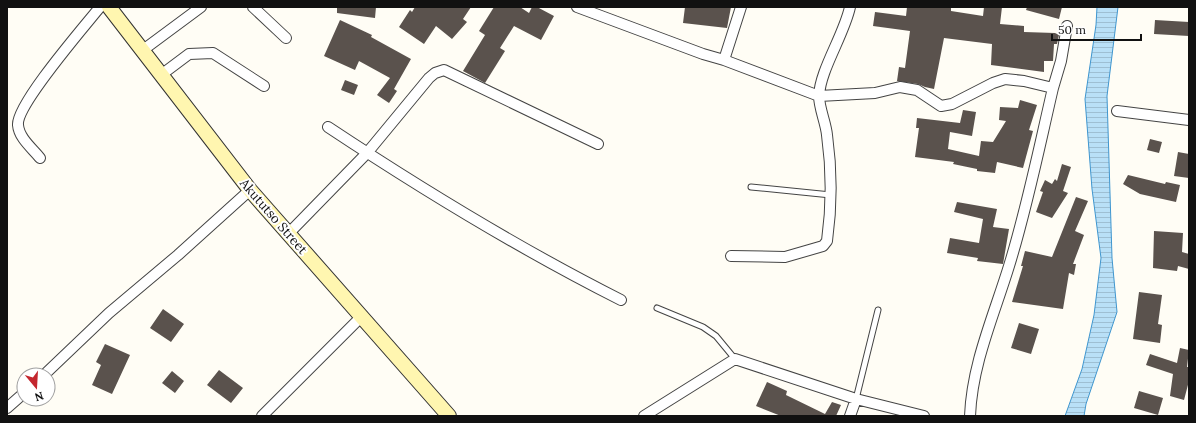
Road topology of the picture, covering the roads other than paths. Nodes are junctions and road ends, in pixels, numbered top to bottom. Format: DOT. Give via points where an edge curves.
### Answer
graph roads {
  1 [pos="100,7"];
  2 [pos="109,7"];
  3 [pos="201,7"];
  4 [pos="253,7"];
  5 [pos="577,7"];
  6 [pos="741,7"];
  7 [pos="850,7"];
  8 [pos="1067,26"];
  9 [pos="286,38"];
  10 [pos="142,50"];
  11 [pos="724,60"];
  12 [pos="161,75"];
  13 [pos="264,86"];
  14 [pos="1053,88"];
  15 [pos="819,96"];
  16 [pos="1117,111"];
  17 [pos="1189,120"];
  18 [pos="328,127"];
  19 [pos="598,144"];
  20 [pos="368,153"];
  21 [pos="40,158"];
  22 [pos="751,187"];
  23 [pos="250,190"];
  24 [pos="831,195"];
  25 [pos="289,233"];
  26 [pos="731,256"];
  27 [pos="621,300"];
  28 [pos="657,308"];
  29 [pos="878,310"];
  30 [pos="362,316"];
  31 [pos="735,359"];
  32 [pos="52,367"];
  33 [pos="856,399"];
  34 [pos="16,400"];
  35 [pos="7,408"];
  36 [pos="262,416"];
  37 [pos="449,416"];
  38 [pos="644,416"];
  39 [pos="850,416"];
  40 [pos="924,416"];
  41 [pos="970,416"];
  1 -- 21 [label="street" via="32,93 22,111 18,124 21,136"];
  2 -- 10 [label="street, Akututso Street"];
  3 -- 10 [label="street"];
  4 -- 9 [label="street"];
  5 -- 11 [label="street"];
  6 -- 11 [label="street"];
  7 -- 15 [label="street"];
  8 -- 14 [label="street" via="1062,61"];
  10 -- 12 [label="street, Akututso Street"];
  11 -- 15 [label="street"];
  12 -- 13 [label="street" via="189,54 213,53"];
  12 -- 23 [label="street, Akututso Street"];
  14 -- 15 [label="street" via="1024,80 1005,79 993,82 952,104 941,106 916,90 900,87 874,92"];
  14 -- 41 [label="street" via="1009,266 987,330 970,399"];
  15 -- 24 [label="street" via="831,164"];
  16 -- 17 [label="street"];
  18 -- 20 [label="street"];
  19 -- 20 [label="street" via="444,70 435,72 429,78"];
  20 -- 25 [label="street"];
  20 -- 27 [label="street" via="493,231"];
  22 -- 24 [label="lane"];
  23 -- 25 [label="street, Akututso Street"];
  23 -- 32 [label="street" via="109,313"];
  24 -- 26 [label="street" via="827,241 823,246 785,257"];
  25 -- 30 [label="street, Akututso Street"];
  28 -- 31 [label="lane" via="703,327 716,336"];
  29 -- 33 [label="lane"];
  30 -- 36 [label="street"];
  30 -- 37 [label="street, Akututso Street"];
  31 -- 33 [label="street"];
  31 -- 38 [label="street"];
  33 -- 39 [label="street"];
  33 -- 40 [label="street"];
  34 -- 35 [label="street"];
}
